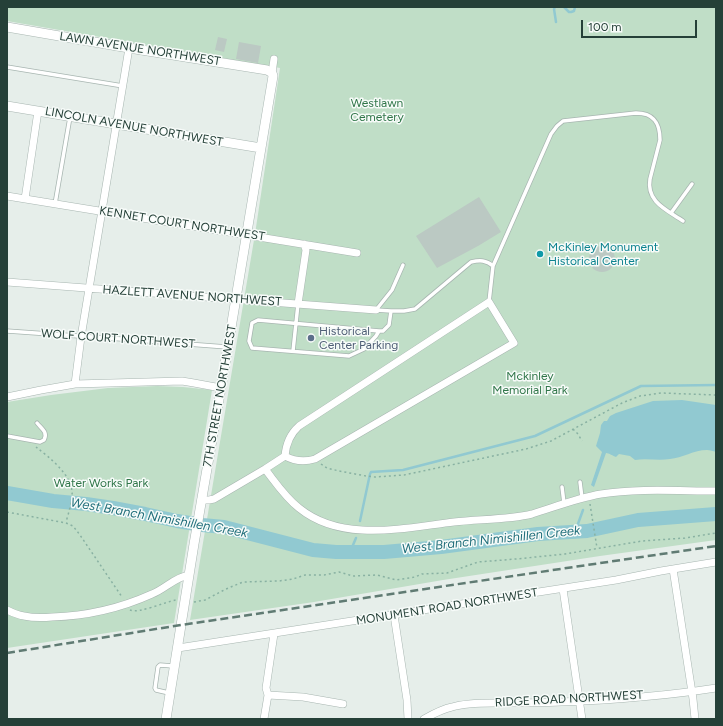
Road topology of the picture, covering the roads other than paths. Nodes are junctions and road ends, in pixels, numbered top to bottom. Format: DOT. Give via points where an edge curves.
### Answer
graph roads {
  1 [pos="7,27"];
  2 [pos="129,48"];
  3 [pos="274,59"];
  4 [pos="7,67"];
  5 [pos="272,73"];
  6 [pos="123,86"];
  7 [pos="7,106"];
  8 [pos="38,111"];
  9 [pos="70,116"];
  10 [pos="117,124"];
  11 [pos="261,148"];
  12 [pos="692,184"];
  13 [pos="7,196"];
  14 [pos="25,199"];
  15 [pos="55,204"];
  16 [pos="102,211"];
  17 [pos="671,213"];
  18 [pos="683,221"];
  19 [pos="246,235"];
  20 [pos="304,244"];
  21 [pos="357,253"];
  22 [pos="403,265"];
  23 [pos="493,266"];
  24 [pos="7,282"];
  25 [pos="89,288"];
  26 [pos="236,299"];
  27 [pos="489,302"];
  28 [pos="298,304"];
  29 [pos="376,310"];
  30 [pos="391,311"];
  31 [pos="296,324"];
  32 [pos="7,331"];
  33 [pos="378,331"];
  34 [pos="81,337"];
  35 [pos="228,347"];
  36 [pos="293,351"];
  37 [pos="76,384"];
  38 [pos="221,388"];
  39 [pos="7,397"];
  40 [pos="37,423"];
  41 [pos="7,436"];
  42 [pos="285,456"];
  43 [pos="266,469"];
  44 [pos="580,482"];
  45 [pos="562,487"];
  46 [pos="716,491"];
  47 [pos="585,497"];
  48 [pos="201,503"];
  49 [pos="564,503"];
  50 [pos="716,562"];
  51 [pos="673,568"];
  52 [pos="189,575"];
  53 [pos="563,589"];
  54 [pos="7,610"];
  55 [pos="394,615"];
  56 [pos="274,634"];
  57 [pos="178,648"];
  58 [pos="174,667"];
  59 [pos="716,688"];
  60 [pos="692,691"];
  61 [pos="170,693"];
  62 [pos="268,695"];
  63 [pos="580,701"];
  64 [pos="343,704"];
  65 [pos="166,719"];
  66 [pos="264,719"];
  67 [pos="408,719"];
  68 [pos="424,719"];
  69 [pos="582,719"];
  70 [pos="695,719"];
  1 -- 2 [label="street, LAWN AVENUE NORTHWEST"];
  2 -- 5 [label="street, LAWN AVENUE NORTHWEST"];
  2 -- 6 [label="street"];
  3 -- 5 [label="street"];
  4 -- 6 [label="lane"];
  5 -- 11 [label="street, 7TH STREET NORTHWEST"];
  6 -- 10 [label="street"];
  7 -- 8 [label="street, LINCOLN AVENUE NORTHWEST"];
  8 -- 9 [label="street, LINCOLN AVENUE NORTHWEST"];
  8 -- 14 [label="street"];
  9 -- 10 [label="street, LINCOLN AVENUE NORTHWEST"];
  9 -- 15 [label="lane"];
  10 -- 11 [label="street, LINCOLN AVENUE NORTHWEST"];
  10 -- 16 [label="street"];
  11 -- 19 [label="street, 7TH STREET NORTHWEST"];
  12 -- 17 [label="lane"];
  13 -- 14 [label="street, KENNET COURT NORTHWEST"];
  14 -- 15 [label="street, KENNET COURT NORTHWEST"];
  15 -- 16 [label="street, KENNET COURT NORTHWEST"];
  16 -- 19 [label="street, KENNET COURT NORTHWEST"];
  16 -- 25 [label="street"];
  17 -- 18 [label="lane"];
  17 -- 23 [label="lane" via="653,199 649,188 660,140 657,123 650,115 636,113 564,121 552,134"];
  19 -- 20 [label="street, KENNET COURT NORTHWEST"];
  19 -- 26 [label="street, 7TH STREET NORTHWEST"];
  20 -- 21 [label="street, KENNET COURT NORTHWEST"];
  20 -- 28 [label="street" via="306,250"];
  22 -- 29 [label="lane" via="392,290"];
  23 -- 27 [label="lane"];
  23 -- 30 [label="lane" via="484,261 471,262 415,309"];
  24 -- 25 [label="street, HAZLETT AVENUE NORTHWEST"];
  25 -- 26 [label="street, HAZLETT AVENUE NORTHWEST"];
  25 -- 34 [label="street"];
  26 -- 28 [label="street, HAZLETT AVENUE NORTHWEST"];
  26 -- 35 [label="street, 7TH STREET NORTHWEST"];
  27 -- 42 [label="street" via="299,426 291,434"];
  27 -- 42 [label="street" via="514,343 315,459 302,461"];
  28 -- 29 [label="street, HAZLETT AVENUE NORTHWEST"];
  28 -- 31 [label="lane"];
  29 -- 30 [label="lane"];
  30 -- 33 [label="lane" via="389,325 383,331"];
  31 -- 33 [label="lane"];
  31 -- 36 [label="lane"];
  31 -- 36 [label="lane" via="258,320 252,323 248,341 252,348"];
  32 -- 34 [label="lane, WOLF COURT NORTHWEST"];
  33 -- 36 [label="lane" via="364,349 349,356"];
  34 -- 35 [label="lane, WOLF COURT NORTHWEST"];
  34 -- 37 [label="street"];
  35 -- 38 [label="street, 7TH STREET NORTHWEST"];
  37 -- 38 [label="street" via="182,381"];
  37 -- 39 [label="street"];
  38 -- 48 [label="street, 7TH STREET NORTHWEST"];
  40 -- 41 [label="lane" via="46,433 44,440 40,442"];
  42 -- 43 [label="street"];
  43 -- 48 [label="street"];
  43 -- 49 [label="street" via="280,489 306,514 328,524 354,530 388,530 515,517"];
  44 -- 47 [label="lane"];
  45 -- 49 [label="lane"];
  46 -- 47 [label="street" via="631,491"];
  47 -- 49 [label="street"];
  48 -- 52 [label="street, 7TH STREET NORTHWEST"];
  50 -- 51 [label="street, MONUMENT ROAD NORTHWEST"];
  51 -- 53 [label="street, MONUMENT ROAD NORTHWEST"];
  51 -- 60 [label="street"];
  52 -- 54 [label="street" via="155,593 96,612 38,618"];
  52 -- 57 [label="street, 7TH STREET NORTHWEST"];
  53 -- 55 [label="street, MONUMENT ROAD NORTHWEST"];
  53 -- 63 [label="street"];
  55 -- 56 [label="street, MONUMENT ROAD NORTHWEST"];
  55 -- 67 [label="street"];
  56 -- 57 [label="street, MONUMENT ROAD NORTHWEST"];
  56 -- 62 [label="street" via="266,686"];
  57 -- 58 [label="street, 7TH STREET NORTHWEST"];
  58 -- 61 [label="street, 7TH STREET NORTHWEST"];
  58 -- 61 [label="lane" via="158,667 155,688"];
  59 -- 60 [label="street, RIDGE ROAD NORTHWEST"];
  60 -- 63 [label="street, RIDGE ROAD NORTHWEST"];
  60 -- 70 [label="street"];
  61 -- 65 [label="street, 7TH STREET NORTHWEST"];
  62 -- 64 [label="street" via="303,697"];
  62 -- 66 [label="street"];
  63 -- 68 [label="street, RIDGE ROAD NORTHWEST" via="468,704 447,708"];
  63 -- 69 [label="street"];
}
